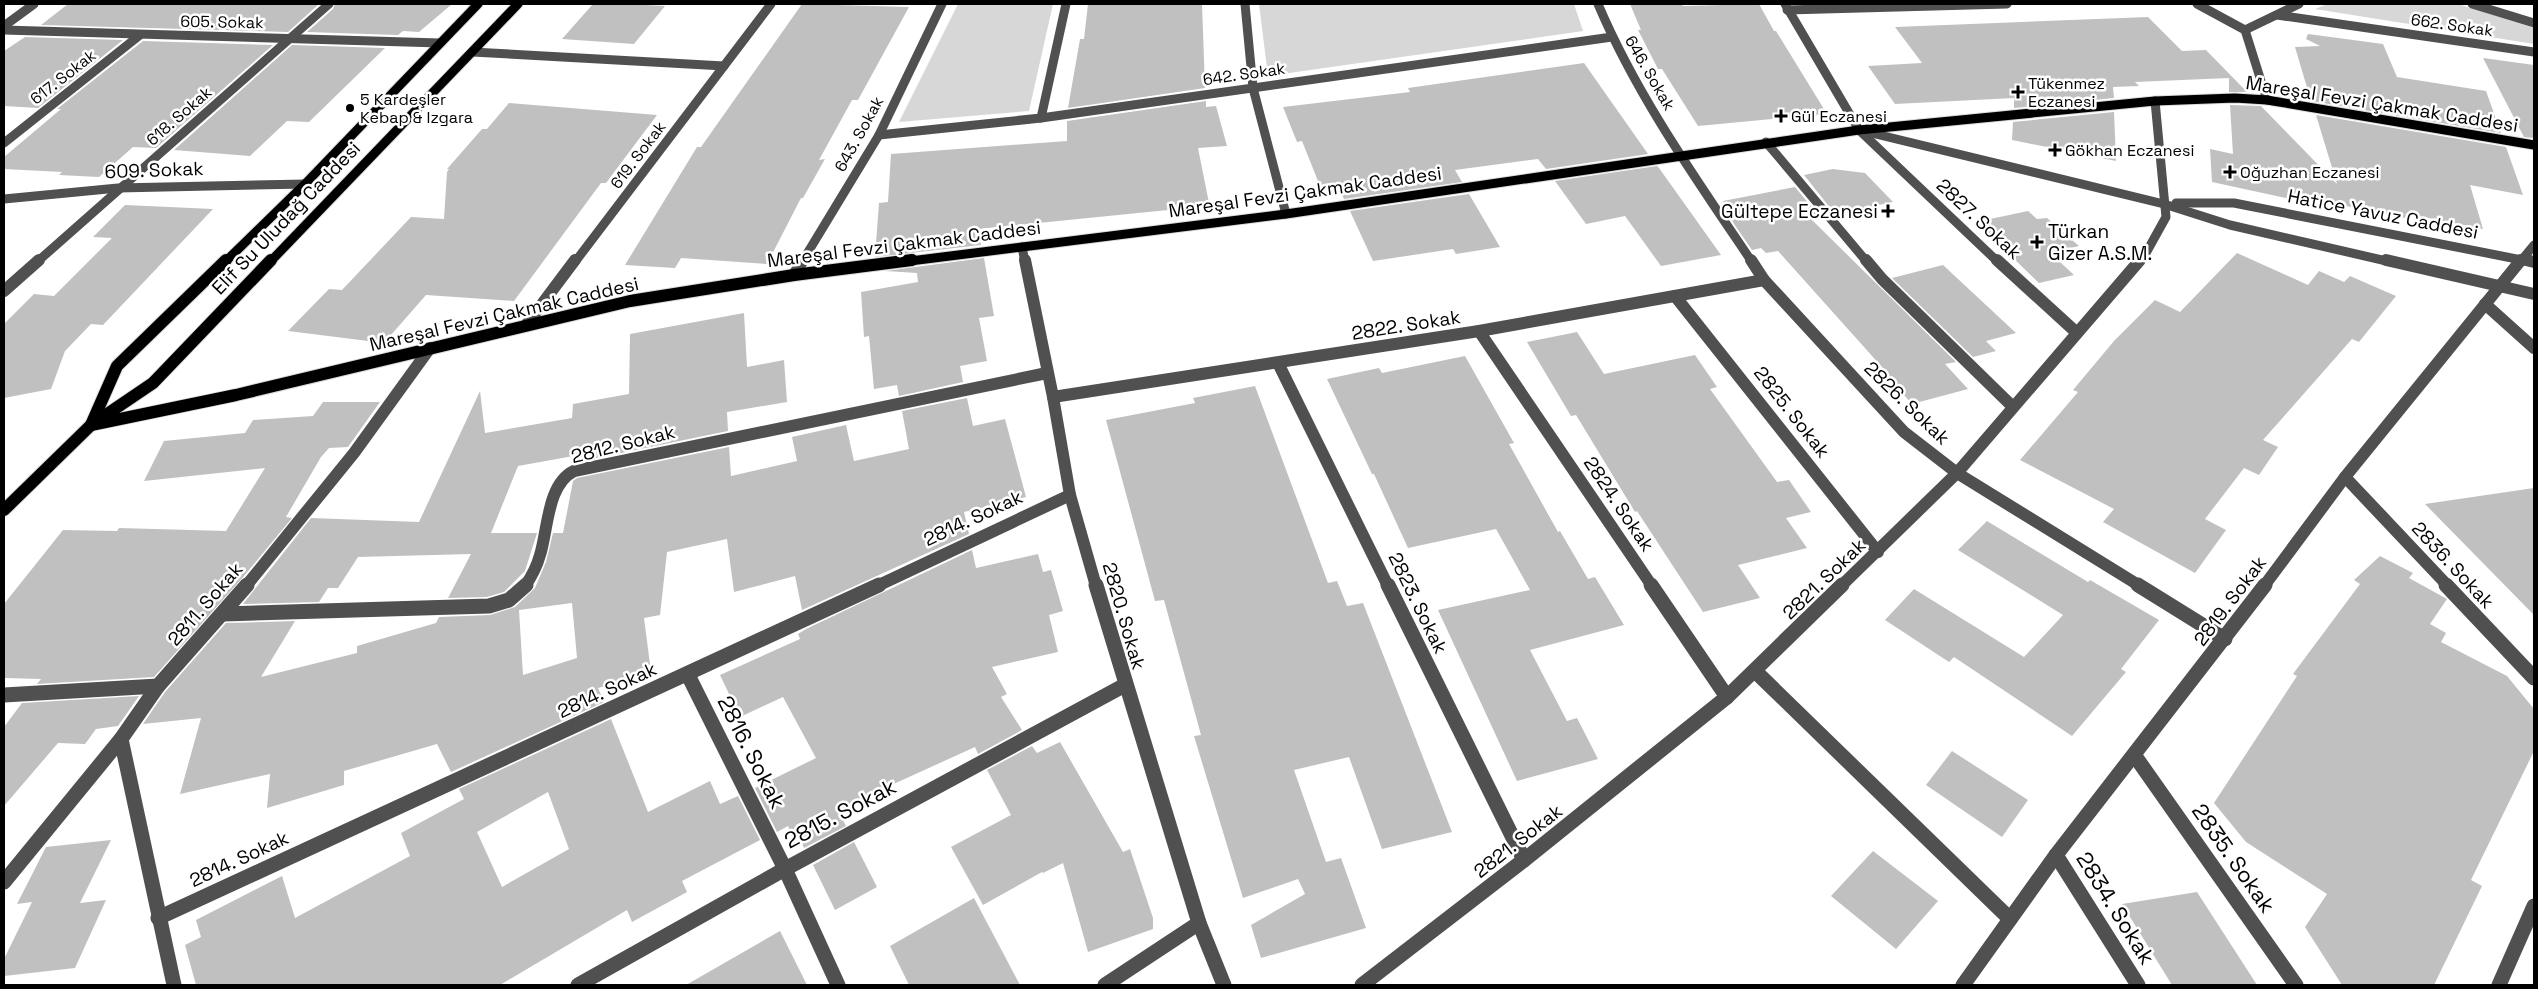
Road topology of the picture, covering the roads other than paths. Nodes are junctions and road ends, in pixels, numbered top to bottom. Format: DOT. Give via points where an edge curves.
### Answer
graph roads {
  1 [pos="34,4"];
  2 [pos="329,4"];
  3 [pos="478,4"];
  4 [pos="518,4"];
  5 [pos="772,4"];
  6 [pos="942,4"];
  7 [pos="1066,4"];
  8 [pos="1245,4"];
  9 [pos="1598,4"];
  10 [pos="2007,4"];
  11 [pos="2196,4"];
  12 [pos="2299,4"];
  13 [pos="2472,4"];
  14 [pos="1930,5"];
  15 [pos="1786,7"];
  16 [pos="2277,14"];
  17 [pos="2534,23"];
  18 [pos="4,26"];
  19 [pos="4,30"];
  20 [pos="2245,30"];
  21 [pos="140,35"];
  22 [pos="1612,37"];
  23 [pos="290,38"];
  24 [pos="440,43"];
  25 [pos="472,52"];
  26 [pos="2534,52"];
  27 [pos="724,66"];
  28 [pos="1253,88"];
  29 [pos="2267,100"];
  30 [pos="2155,101"];
  31 [pos="1041,118"];
  32 [pos="1859,130"];
  33 [pos="879,135"];
  34 [pos="1766,142"];
  35 [pos="4,143"];
  36 [pos="2534,146"];
  37 [pos="1680,154"];
  38 [pos="305,184"];
  39 [pos="118,188"];
  40 [pos="4,199"];
  41 [pos="2164,204"];
  42 [pos="1286,214"];
  43 [pos="2534,245"];
  44 [pos="1022,247"];
  45 [pos="2528,261"];
  46 [pos="794,275"];
  47 [pos="1764,280"];
  48 [pos="2500,286"];
  49 [pos="4,291"];
  50 [pos="2534,294"];
  51 [pos="1676,296"];
  52 [pos="2485,304"];
  53 [pos="527,324"];
  54 [pos="1479,331"];
  55 [pos="2077,333"];
  56 [pos="430,348"];
  57 [pos="2534,348"];
  58 [pos="1278,363"];
  59 [pos="1047,373"];
  60 [pos="1053,397"];
  61 [pos="2014,408"];
  62 [pos="91,425"];
  63 [pos="1957,473"];
  64 [pos="2345,477"];
  65 [pos="1070,495"];
  66 [pos="4,510"];
  67 [pos="1878,552"];
  68 [pos="223,614"];
  69 [pos="2226,639"];
  70 [pos="1755,672"];
  71 [pos="688,675"];
  72 [pos="2534,678"];
  73 [pos="1125,685"];
  74 [pos="158,686"];
  75 [pos="4,695"];
  76 [pos="1727,698"];
  77 [pos="121,739"];
  78 [pos="2135,756"];
  79 [pos="2056,855"];
  80 [pos="1524,860"];
  81 [pos="785,868"];
  82 [pos="4,882"];
  83 [pos="2534,906"];
  84 [pos="158,918"];
  85 [pos="2010,919"];
  86 [pos="1199,923"];
  87 [pos="174,985"];
  88 [pos="578,985"];
  89 [pos="838,985"];
  90 [pos="1105,985"];
  91 [pos="1224,985"];
  92 [pos="1362,985"];
  93 [pos="1963,985"];
  94 [pos="2138,985"];
  95 [pos="2296,985"];
  96 [pos="2500,985"];
  1 -- 18 [label="street"];
  2 -- 23 [label="street, 618. Sokak"];
  3 -- 24 [label="main road, Elif Su Uludağ Caddesi"];
  4 -- 25 [label="main road, Elif Su Uludağ Caddesi"];
  5 -- 27 [label="street, 619. Sokak"];
  6 -- 33 [label="street, 643. Sokak"];
  7 -- 31 [label="street"];
  8 -- 28 [label="street"];
  9 -- 22 [label="street, 646. Sokak"];
  10 -- 14 [label="street"];
  11 -- 20 [label="street"];
  12 -- 16 [label="street"];
  13 -- 17 [label="street"];
  14 -- 15 [label="street"];
  15 -- 32 [label="street, 2827. Sokak"];
  16 -- 20 [label="street"];
  16 -- 26 [label="street, 662. Sokak"];
  19 -- 21 [label="street, 605. Sokak"];
  20 -- 29 [label="street"];
  21 -- 23 [label="street, 605. Sokak"];
  21 -- 35 [label="street, 617. Sokak"];
  22 -- 28 [label="street, 642. Sokak"];
  22 -- 37 [label="street, 646. Sokak"];
  23 -- 24 [label="street, 605. Sokak"];
  23 -- 39 [label="street, 618. Sokak"];
  24 -- 38 [label="main road, Elif Su Uludağ Caddesi"];
  25 -- 27 [label="street"];
  25 -- 62 [label="main road, Elif Su Uludağ Caddesi" via="153,383"];
  27 -- 53 [label="street, 619. Sokak"];
  28 -- 31 [label="street, 642. Sokak"];
  28 -- 42 [label="street"];
  29 -- 30 [label="main road, Mareşal Fevzi Çakmak Caddesi"];
  29 -- 36 [label="main road, Mareşal Fevzi Çakmak Caddesi"];
  30 -- 32 [label="main road, Mareşal Fevzi Çakmak Caddesi"];
  30 -- 41 [label="street, 2821. Sokak"];
  31 -- 33 [label="street, 642. Sokak"];
  32 -- 34 [label="main road, Mareşal Fevzi Çakmak Caddesi"];
  32 -- 41 [label="street"];
  32 -- 55 [label="street, 2827. Sokak"];
  33 -- 46 [label="street, 643. Sokak"];
  34 -- 37 [label="main road, Mareşal Fevzi Çakmak Caddesi"];
  34 -- 61 [label="street" via="1882,279"];
  37 -- 42 [label="main road, Mareşal Fevzi Çakmak Caddesi"];
  37 -- 47 [label="street, 2826. Sokak"];
  38 -- 39 [label="street, 609. Sokak"];
  38 -- 62 [label="main road, Elif Su Uludağ Caddesi" via="117,366"];
  39 -- 40 [label="street, 609. Sokak"];
  39 -- 49 [label="street, 618. Sokak"];
  41 -- 45 [label="street, Hatice Yavuz Caddesi" via="2234,203"];
  41 -- 48 [label="street" via="2230,225"];
  41 -- 55 [label="street, 2821. Sokak" via="2166,217 2146,253"];
  42 -- 44 [label="main road, Mareşal Fevzi Çakmak Caddesi"];
  43 -- 45 [label="street, 2819. Sokak"];
  44 -- 46 [label="main road, Mareşal Fevzi Çakmak Caddesi"];
  44 -- 59 [label="street, 2820. Sokak"];
  45 -- 48 [label="street, 2819. Sokak"];
  46 -- 53 [label="main road, Mareşal Fevzi Çakmak Caddesi" via="630,301"];
  47 -- 51 [label="street, 2822. Sokak"];
  47 -- 63 [label="street, 2826. Sokak" via="1904,432"];
  48 -- 50 [label="street"];
  48 -- 52 [label="street, 2819. Sokak"];
  51 -- 54 [label="street, 2822. Sokak"];
  51 -- 67 [label="street, 2825. Sokak"];
  52 -- 57 [label="street"];
  52 -- 64 [label="street, 2819. Sokak"];
  53 -- 56 [label="main road, Mareşal Fevzi Çakmak Caddesi"];
  54 -- 58 [label="street, 2822. Sokak"];
  54 -- 76 [label="street, 2824. Sokak"];
  55 -- 61 [label="street, 2821. Sokak"];
  56 -- 62 [label="main road, Mareşal Fevzi Çakmak Caddesi" via="236,395"];
  56 -- 68 [label="street, 2811. Sokak" via="354,453"];
  58 -- 60 [label="street, 2822. Sokak"];
  58 -- 80 [label="street, 2823. Sokak"];
  59 -- 60 [label="street, 2820. Sokak"];
  59 -- 68 [label="street, 2812. Sokak" via="584,468 569,474 557,488 541,553 524,589 510,599 489,606"];
  60 -- 65 [label="street, 2820. Sokak"];
  61 -- 63 [label="street, 2821. Sokak"];
  62 -- 66 [label="main road, Elif Su Uludağ Caddesi"];
  63 -- 67 [label="street, 2821. Sokak"];
  63 -- 69 [label="street, 2826. Sokak"];
  64 -- 69 [label="street, 2819. Sokak"];
  64 -- 72 [label="street, 2836. Sokak"];
  65 -- 71 [label="street, 2814. Sokak"];
  65 -- 73 [label="street, 2820. Sokak"];
  67 -- 70 [label="street, 2821. Sokak"];
  68 -- 74 [label="street, 2811. Sokak"];
  69 -- 78 [label="street, 2819. Sokak"];
  70 -- 76 [label="street, 2821. Sokak"];
  70 -- 85 [label="street"];
  71 -- 81 [label="street, 2816. Sokak"];
  71 -- 84 [label="street, 2814. Sokak"];
  73 -- 81 [label="street, 2815. Sokak"];
  73 -- 86 [label="street, 2820. Sokak"];
  74 -- 75 [label="street"];
  74 -- 77 [label="street, 2811. Sokak"];
  76 -- 80 [label="street, 2821. Sokak"];
  77 -- 82 [label="street, 2811. Sokak"];
  77 -- 84 [label="street"];
  78 -- 79 [label="street, 2819. Sokak"];
  78 -- 95 [label="street, 2835. Sokak"];
  79 -- 85 [label="street, 2819. Sokak"];
  79 -- 94 [label="street, 2834. Sokak"];
  80 -- 92 [label="street, 2821. Sokak"];
  81 -- 88 [label="street, 2815. Sokak"];
  81 -- 89 [label="street, 2816. Sokak"];
  83 -- 96 [label="street"];
  84 -- 87 [label="street"];
  85 -- 93 [label="street, 2819. Sokak"];
  86 -- 90 [label="street"];
  86 -- 91 [label="street, 2820. Sokak"];
}
